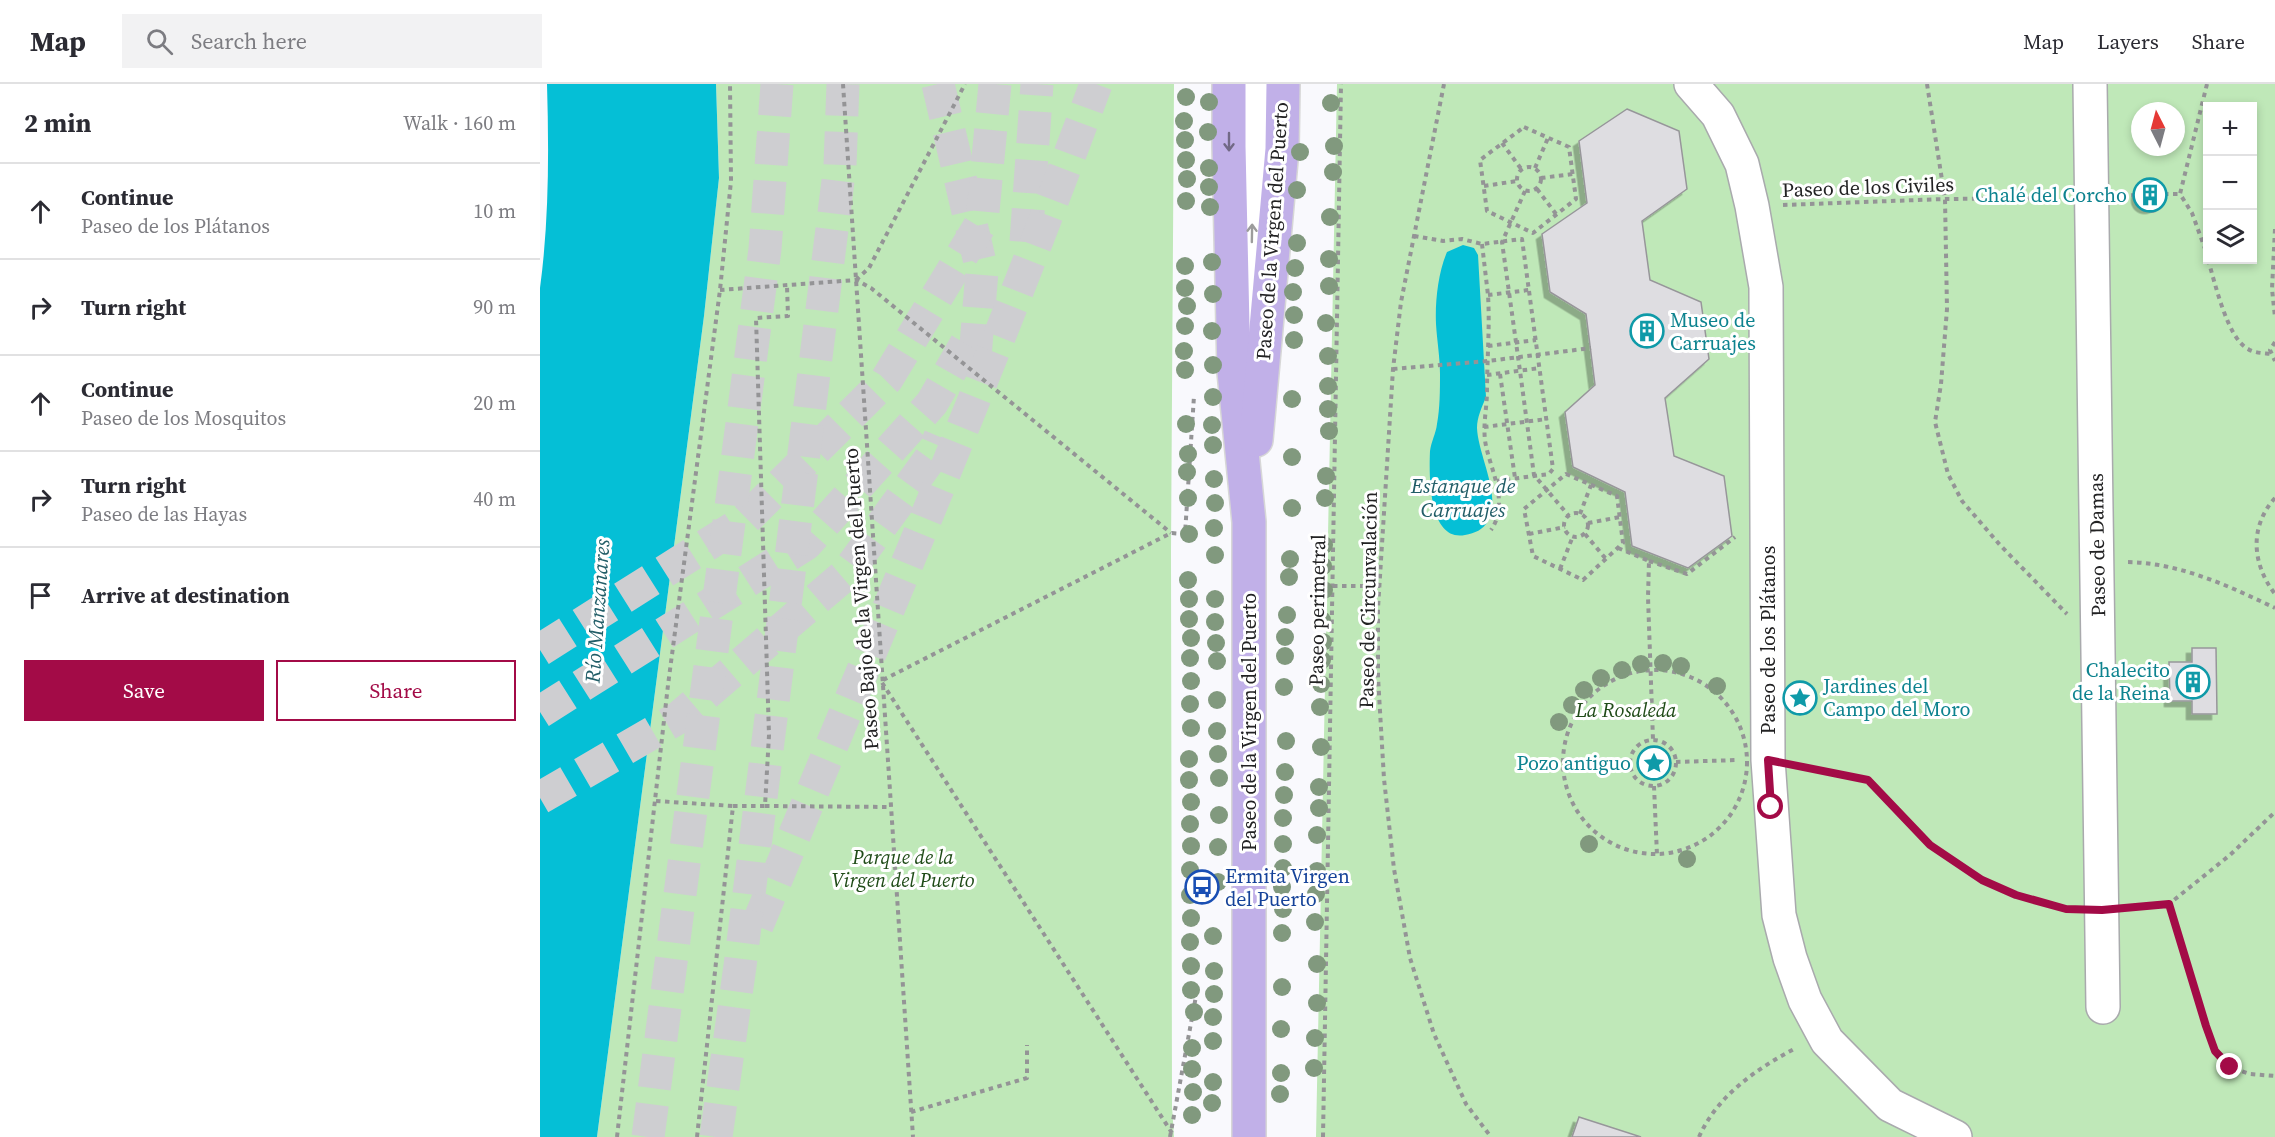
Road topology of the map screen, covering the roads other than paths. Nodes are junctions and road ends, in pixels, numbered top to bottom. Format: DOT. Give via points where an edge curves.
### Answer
graph roads {
  1 [pos="1229,84"];
  2 [pos="1254,84"];
  3 [pos="1282,84"];
  4 [pos="1691,84"];
  5 [pos="2090,84"];
  6 [pos="1249,522"];
  7 [pos="2103,1007"];
  8 [pos="1249,1137"];
  9 [pos="1955,1137"];
  1 -- 6 [label="main road, Paseo de la Virgen del Puerto, one-way" via="1234,372"];
  6 -- 2 [label="street, Paseo de la Virgen del Puerto, one-way"];
  3 -- 6 [label="main road, Paseo de la Virgen del Puerto" via="1282,149"];
  4 -- 9 [label="street, Paseo de los Plátanos" via="1718,115 1742,164 1766,286 1758,760 1779,915 1805,1000 1827,1041 1890,1105"];
  5 -- 7 [label="street, Paseo de Damas" via="2108,197 2097,562"];
  6 -- 8 [label="main road, Paseo de la Virgen del Puerto"];
}
